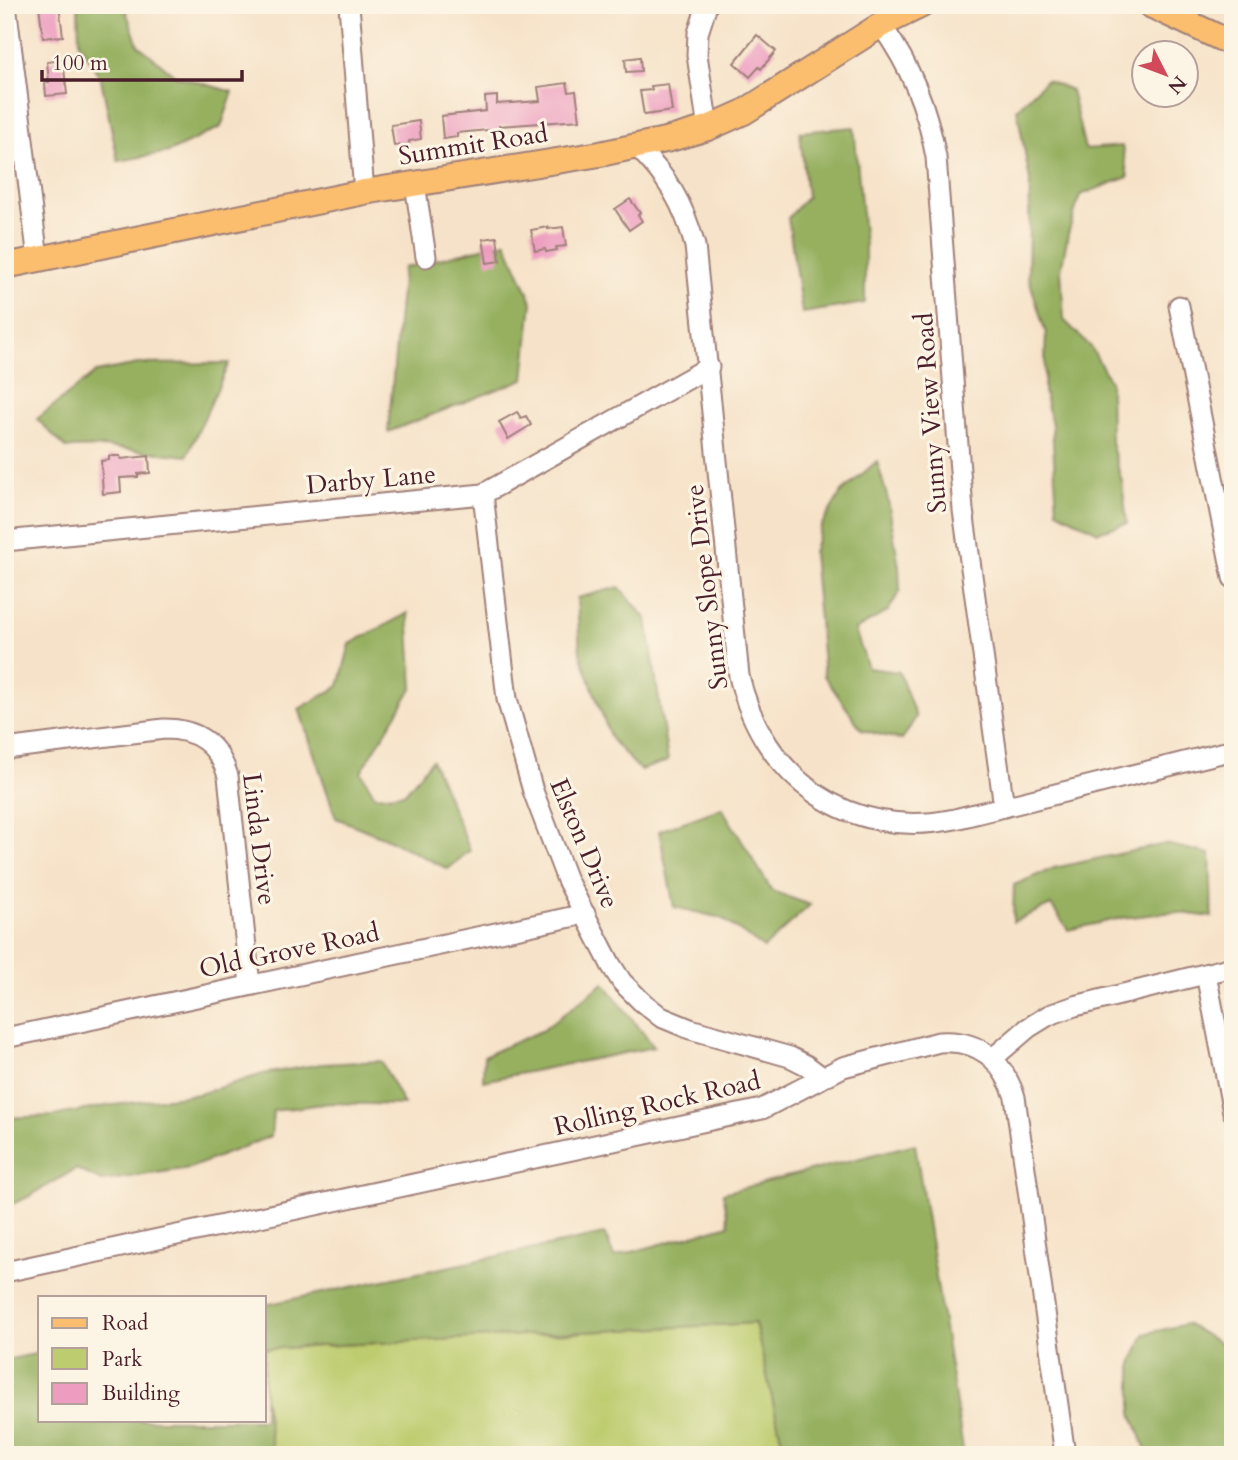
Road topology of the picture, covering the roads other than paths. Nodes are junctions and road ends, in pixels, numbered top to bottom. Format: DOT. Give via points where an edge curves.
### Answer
graph roads {
  1 [pos="6,5"];
  2 [pos="349,5"];
  3 [pos="922,5"];
  4 [pos="1150,5"];
  5 [pos="706,8"];
  6 [pos="881,25"];
  7 [pos="1233,44"];
  8 [pos="708,128"];
  9 [pos="636,146"];
  10 [pos="415,184"];
  11 [pos="364,192"];
  12 [pos="426,257"];
  13 [pos="38,259"];
  14 [pos="5,266"];
  15 [pos="1179,306"];
  16 [pos="709,367"];
  17 [pos="483,494"];
  18 [pos="5,541"];
  19 [pos="1233,578"];
  20 [pos="5,749"];
  21 [pos="1233,750"];
  22 [pos="1004,807"];
  23 [pos="585,914"];
  24 [pos="1233,967"];
  25 [pos="1206,974"];
  26 [pos="250,985"];
  27 [pos="5,1038"];
  28 [pos="993,1058"];
  29 [pos="822,1077"];
  30 [pos="1233,1112"];
  31 [pos="5,1272"];
  32 [pos="1065,1455"];
  1 -- 13 [label="street"];
  2 -- 11 [label="street"];
  3 -- 6 [label="main road, Summit Road"];
  4 -- 7 [label="main road"];
  5 -- 8 [label="street" via="697,55"];
  6 -- 8 [label="main road, Summit Road" via="744,112"];
  6 -- 22 [label="street, Sunny View Road" via="914,81 936,157 963,510"];
  8 -- 9 [label="main road, Summit Road"];
  9 -- 10 [label="main road, Summit Road"];
  9 -- 16 [label="street, Sunny Slope Drive" via="669,184 690,227 699,265"];
  10 -- 11 [label="main road, Summit Road"];
  10 -- 12 [label="street"];
  11 -- 13 [label="main road, Summit Road"];
  13 -- 14 [label="main road, Summit Road"];
  15 -- 19 [label="street"];
  16 -- 17 [label="street, Darby Lane"];
  16 -- 22 [label="street, Sunny Slope Drive" via="739,676 767,745 812,791 871,818 926,823"];
  17 -- 18 [label="street, Darby Lane"];
  17 -- 23 [label="street, Elston Drive" via="507,699 533,791"];
  20 -- 26 [label="street, Linda Drive" via="163,729 188,732 210,744 229,776"];
  21 -- 22 [label="street, Sunny Slope Drive"];
  23 -- 26 [label="street, Old Grove Road"];
  23 -- 29 [label="street, Elston Drive" via="622,982 661,1017 690,1030 790,1057"];
  24 -- 25 [label="street"];
  25 -- 28 [label="street" via="1049,1015"];
  25 -- 30 [label="street"];
  26 -- 27 [label="street, Old Grove Road"];
  28 -- 29 [label="street, Rolling Rock Road" via="977,1046 939,1042"];
  28 -- 32 [label="street, Rolling Rock Road" via="1016,1097"];
  29 -- 31 [label="street, Rolling Rock Road" via="762,1110"];
}
